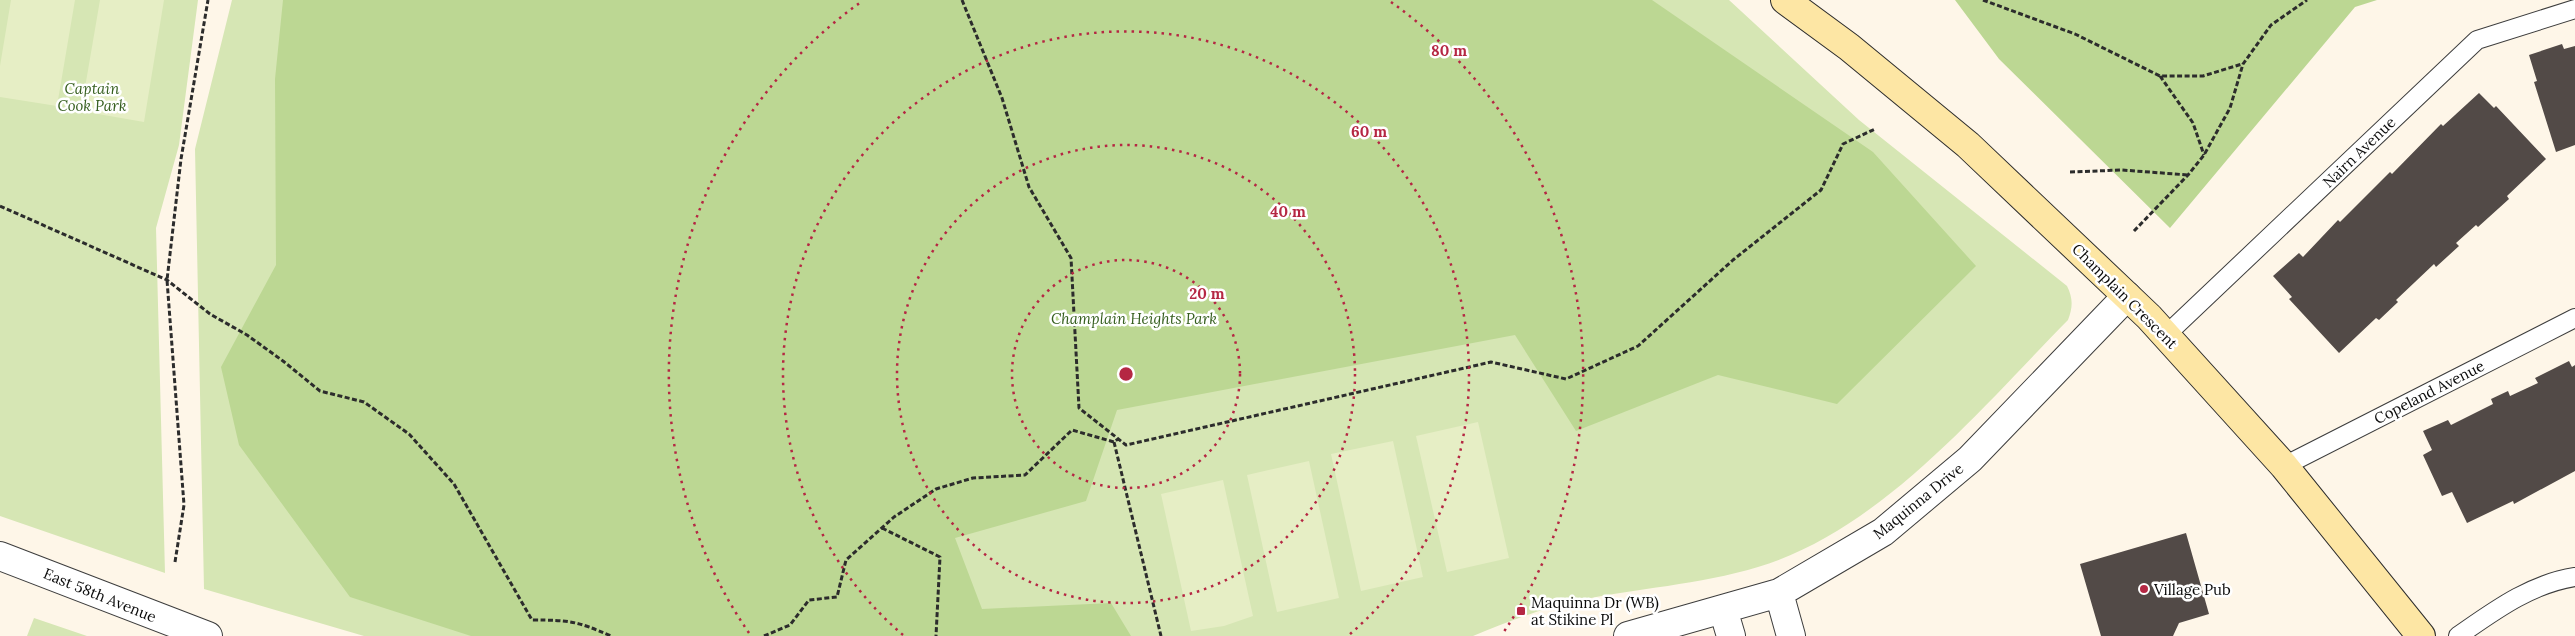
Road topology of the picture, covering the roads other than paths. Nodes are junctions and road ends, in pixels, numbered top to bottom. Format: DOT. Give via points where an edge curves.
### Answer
graph roads {
  1 [pos="1785,0"];
  2 [pos="2575,9"];
  3 [pos="2127,296"];
  4 [pos="2575,318"];
  5 [pos="2166,335"];
  6 [pos="2284,466"];
  7 [pos="0,556"];
  8 [pos="2575,578"];
  9 [pos="1779,593"];
  10 [pos="1723,609"];
  11 [pos="202,635"];
  12 [pos="1628,636"];
  13 [pos="1731,636"];
  14 [pos="1792,636"];
  15 [pos="2421,636"];
  16 [pos="2458,636"];
  1 -- 3 [label="street, Champlain Crescent" via="1849,47 1968,145"];
  2 -- 5 [label="lane, Nairn Avenue" via="2477,40"];
  3 -- 5 [label="street, Champlain Crescent"];
  3 -- 9 [label="street, Maquinna Drive" via="1970,459 1882,532"];
  4 -- 6 [label="lane, Copeland Avenue"];
  5 -- 6 [label="street, Champlain Crescent"];
  6 -- 15 [label="street, Champlain Crescent"];
  7 -- 11 [label="street, East 58th Avenue"];
  8 -- 16 [label="lane" via="2554,580 2506,602"];
  9 -- 10 [label="street, Maquinna Drive"];
  9 -- 14 [label="street"];
  10 -- 12 [label="street, Maquinna Drive"];
  10 -- 13 [label="street"];
}
